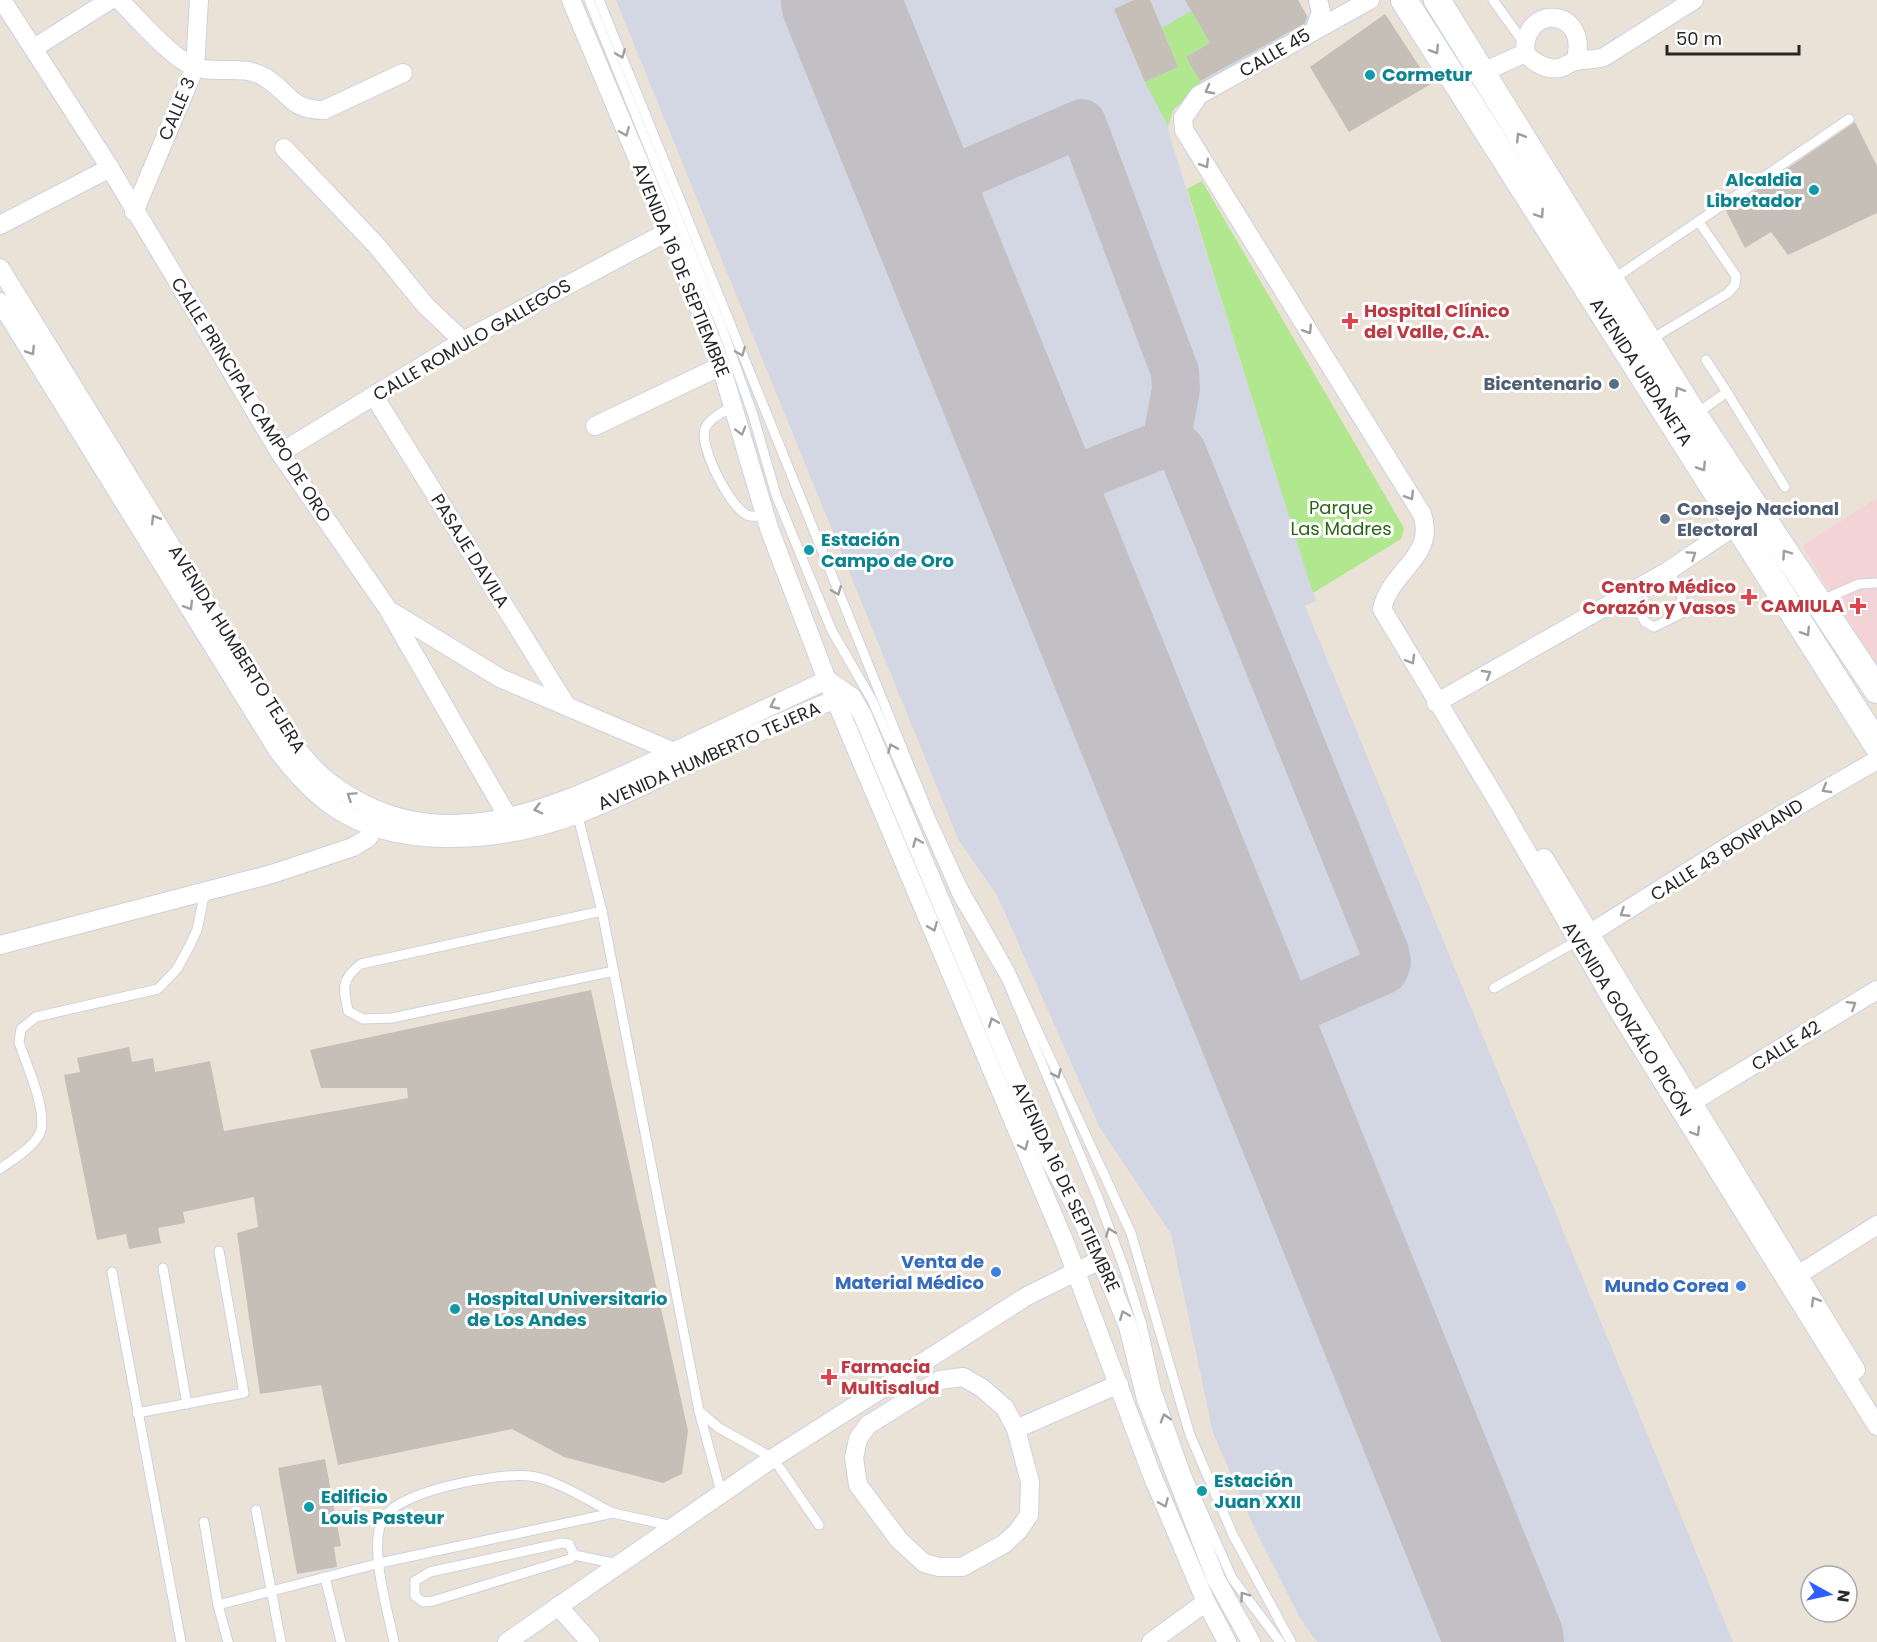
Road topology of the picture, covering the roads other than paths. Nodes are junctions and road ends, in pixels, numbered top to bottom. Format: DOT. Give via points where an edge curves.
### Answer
graph roads {
  1 [pos="2,0"];
  2 [pos="110,0"];
  3 [pos="119,0"];
  4 [pos="199,0"];
  5 [pos="572,0"];
  6 [pos="589,0"];
  7 [pos="599,0"];
  8 [pos="1318,0"];
  9 [pos="1370,0"];
  10 [pos="1404,0"];
  11 [pos="1437,0"];
  12 [pos="1494,0"];
  13 [pos="1694,0"];
  14 [pos="1351,6"];
  15 [pos="1314,31"];
  16 [pos="34,48"];
  17 [pos="1525,48"];
  18 [pos="1575,61"];
  19 [pos="195,67"];
  20 [pos="403,73"];
  21 [pos="1481,73"];
  22 [pos="1849,119"];
  23 [pos="284,148"];
  24 [pos="110,168"];
  25 [pos="134,212"];
  26 [pos="1698,222"];
  27 [pos="0,225"];
  28 [pos="667,232"];
  29 [pos="0,268"];
  30 [pos="1610,281"];
  31 [pos="0,302"];
  32 [pos="463,341"];
  33 [pos="1648,342"];
  34 [pos="1706,360"];
  35 [pos="722,366"];
  36 [pos="1728,392"];
  37 [pos="374,396"];
  38 [pos="733,406"];
  39 [pos="1694,415"];
  40 [pos="595,426"];
  41 [pos="280,453"];
  42 [pos="1785,487"];
  43 [pos="765,516"];
  44 [pos="1748,518"];
  45 [pos="1668,571"];
  46 [pos="1877,583"];
  47 [pos="1629,594"];
  48 [pos="1819,601"];
  49 [pos="388,609"];
  50 [pos="1382,609"];
  51 [pos="827,680"];
  52 [pos="1877,690"];
  53 [pos="836,699"];
  54 [pos="1440,700"];
  55 [pos="566,705"];
  56 [pos="1877,745"];
  57 [pos="674,752"];
  58 [pos="1877,760"];
  59 [pos="574,807"];
  60 [pos="514,823"];
  61 [pos="374,827"];
  62 [pos="205,891"];
  63 [pos="602,911"];
  64 [pos="1584,938"];
  65 [pos="0,945"];
  66 [pos="614,971"];
  67 [pos="1494,988"];
  68 [pos="1877,990"];
  69 [pos="1687,1104"];
  70 [pos="0,1169"];
  71 [pos="1877,1225"];
  72 [pos="219,1251"];
  73 [pos="1100,1260"];
  74 [pos="163,1268"];
  75 [pos="112,1272"];
  76 [pos="1075,1272"];
  77 [pos="1793,1278"];
  78 [pos="1119,1384"];
  79 [pos="187,1404"];
  80 [pos="1877,1405"];
  81 [pos="699,1411"];
  82 [pos="136,1413"];
  83 [pos="1877,1426"];
  84 [pos="1016,1429"];
  85 [pos="773,1458"];
  86 [pos="721,1492"];
  87 [pos="256,1510"];
  88 [pos="613,1513"];
  89 [pos="204,1522"];
  90 [pos="819,1525"];
  91 [pos="672,1526"];
  92 [pos="574,1555"];
  93 [pos="380,1563"];
  94 [pos="618,1564"];
  95 [pos="325,1577"];
  96 [pos="272,1590"];
  97 [pos="1206,1602"];
  98 [pos="218,1605"];
  99 [pos="558,1606"];
  100 [pos="181,1642"];
  101 [pos="228,1642"];
  102 [pos="281,1642"];
  103 [pos="341,1642"];
  104 [pos="394,1642"];
  105 [pos="507,1642"];
  106 [pos="590,1642"];
  107 [pos="1151,1642"];
  108 [pos="1227,1642"];
  109 [pos="1251,1642"];
  110 [pos="1280,1642"];
  111 [pos="1291,1642"];
  1 -- 16 [label="street, CALLE PRINCIPAL CAMPO DE ORO"];
  2 -- 16 [label="street"];
  3 -- 19 [label="street" via="170,50"];
  4 -- 19 [label="street, CALLE 3"];
  5 -- 28 [label="street, AVENIDA 16 DE SEPTIEMBRE, one-way"];
  110 -- 6 [label="lane, one-way" via="1232,1578 1186,1474 1156,1389 1142,1324 1098,1198 1007,980 958,897 872,700 832,631 776,495 722,328"];
  7 -- 111 [label="lane, one-way" via="930,817 961,884 1009,969 1131,1233 1194,1445 1233,1535"];
  8 -- 15 [label="street" via="1321,12"];
  9 -- 14 [label="street, CALLE 45"];
  10 -- 44 [label="street, AVENIDA URDANETA, one-way"];
  11 -- 21 [label="street, AVENIDA URDANETA"];
  12 -- 17 [label="lane"];
  13 -- 18 [label="street" via="1604,57"];
  14 -- 15 [label="street, CALLE 45"];
  15 -- 50 [label="street, CALLE 45, one-way" via="1199,95 1183,118 1184,129 1422,514 1427,528 1423,546 1393,582 1384,596"];
  16 -- 24 [label="street, CALLE PRINCIPAL CAMPO DE ORO"];
  17 -- 18 [label="street" via="1534,62 1547,67 1560,68"];
  17 -- 18 [label="street" via="1528,30 1537,21 1562,19 1578,37 1580,47"];
  17 -- 21 [label="street"];
  19 -- 20 [label="street" via="247,70 267,78 295,105 312,110 324,110"];
  19 -- 25 [label="street, CALLE 3"];
  30 -- 21 [label="street, AVENIDA URDANETA, one-way"];
  22 -- 26 [label="lane"];
  23 -- 32 [label="street" via="377,246 425,305"];
  24 -- 25 [label="street, CALLE PRINCIPAL CAMPO DE ORO"];
  24 -- 27 [label="street"];
  25 -- 41 [label="street, CALLE PRINCIPAL CAMPO DE ORO"];
  26 -- 30 [label="lane"];
  26 -- 33 [label="lane" via="1736,276 1735,285 1728,294"];
  28 -- 32 [label="street, CALLE ROMULO GALLEGOS"];
  28 -- 35 [label="street, AVENIDA 16 DE SEPTIEMBRE"];
  60 -- 29 [label="street, AVENIDA HUMBERTO TEJERA, one-way" via="458,825 398,818 357,801 321,776 295,747"];
  30 -- 33 [label="street, AVENIDA URDANETA"];
  31 -- 61 [label="street, AVENIDA HUMBERTO TEJERA, one-way" via="278,751 300,778 330,804"];
  32 -- 37 [label="street, CALLE ROMULO GALLEGOS"];
  39 -- 33 [label="street, AVENIDA URDANETA, one-way"];
  34 -- 36 [label="lane"];
  35 -- 38 [label="street, AVENIDA 16 DE SEPTIEMBRE"];
  35 -- 40 [label="street"];
  36 -- 39 [label="lane"];
  36 -- 42 [label="lane"];
  37 -- 41 [label="street, CALLE ROMULO GALLEGOS"];
  37 -- 55 [label="street, PASAJE DAVILA"];
  38 -- 43 [label="street, AVENIDA 16 DE SEPTIEMBRE, one-way"];
  38 -- 43 [label="lane" via="710,421 705,430 707,452 729,497 741,511 748,516"];
  39 -- 44 [label="street, AVENIDA URDANETA"];
  41 -- 49 [label="street, CALLE PRINCIPAL CAMPO DE ORO"];
  43 -- 51 [label="street, AVENIDA 16 DE SEPTIEMBRE"];
  45 -- 44 [label="street, one-way"];
  48 -- 44 [label="street, AVENIDA URDANETA, one-way"];
  44 -- 56 [label="street, AVENIDA URDANETA, one-way"];
  45 -- 47 [label="street"];
  45 -- 47 [label="lane" via="1684,603 1680,614 1668,622 1654,627 1645,622"];
  46 -- 48 [label="lane" via="1859,584"];
  54 -- 47 [label="street, one-way"];
  48 -- 52 [label="street, AVENIDA URDANETA"];
  49 -- 55 [label="street" via="500,678"];
  49 -- 60 [label="street, CALLE PRINCIPAL CAMPO DE ORO"];
  50 -- 54 [label="street, AVENIDA GONZÁLO PICÓN, one-way"];
  51 -- 53 [label="street, AVENIDA 16 DE SEPTIEMBRE"];
  51 -- 57 [label="street, AVENIDA HUMBERTO TEJERA, one-way"];
  73 -- 51 [label="street, AVENIDA 16 DE SEPTIEMBRE, one-way" via="1049,1160 862,714 852,697"];
  53 -- 59 [label="street, AVENIDA HUMBERTO TEJERA"];
  53 -- 76 [label="street, AVENIDA 16 DE SEPTIEMBRE, one-way"];
  54 -- 64 [label="street, AVENIDA GONZÁLO PICÓN" via="1501,807"];
  55 -- 57 [label="street"];
  57 -- 59 [label="street, AVENIDA HUMBERTO TEJERA"];
  58 -- 64 [label="street, CALLE 43 BONPLAND, one-way" via="1740,839"];
  59 -- 60 [label="street, AVENIDA HUMBERTO TEJERA"];
  59 -- 63 [label="lane"];
  60 -- 61 [label="street, AVENIDA HUMBERTO TEJERA" via="467,838 438,838"];
  61 -- 62 [label="street" via="368,838 353,847"];
  62 -- 65 [label="street"];
  62 -- 70 [label="lane" via="190,945 177,969 158,989 36,1017 21,1029 19,1042 44,1119 40,1134 30,1146"];
  63 -- 66 [label="lane"];
  63 -- 66 [label="lane" via="361,964 348,974 344,991 348,1011 363,1019 392,1018"];
  64 -- 67 [label="lane"];
  64 -- 69 [label="street, AVENIDA GONZÁLO PICÓN" via="1617,1009"];
  66 -- 81 [label="lane"];
  69 -- 68 [label="street, CALLE 42, one-way"];
  69 -- 77 [label="street, AVENIDA GONZÁLO PICÓN"];
  71 -- 77 [label="street"];
  72 -- 79 [label="lane" via="244,1394"];
  73 -- 76 [label="street"];
  109 -- 73 [label="street, AVENIDA 16 DE SEPTIEMBRE, one-way" via="1216,1579 1146,1399 1128,1326"];
  74 -- 79 [label="lane"];
  75 -- 82 [label="lane"];
  76 -- 78 [label="street, AVENIDA 16 DE SEPTIEMBRE"];
  76 -- 85 [label="street" via="1027,1296"];
  80 -- 77 [label="street, AVENIDA GONZÁLO PICÓN, one-way"];
  77 -- 83 [label="street, AVENIDA GONZÁLO PICÓN"];
  78 -- 84 [label="street"];
  78 -- 97 [label="street, AVENIDA 16 DE SEPTIEMBRE, one-way" via="1152,1475"];
  79 -- 82 [label="lane"];
  81 -- 85 [label="lane" via="719,1428"];
  81 -- 86 [label="lane"];
  82 -- 100 [label="lane"];
  84 -- 84 [label="street" via="1030,1482 1029,1515 1004,1544 962,1568 924,1563 898,1540 858,1485 854,1458 858,1439 868,1425 940,1380 963,1377 982,1388 1005,1408"];
  85 -- 86 [label="street"];
  85 -- 90 [label="lane"];
  86 -- 91 [label="street"];
  87 -- 96 [label="lane"];
  88 -- 91 [label="lane"];
  88 -- 93 [label="lane"];
  88 -- 93 [label="lane" via="530,1476 455,1485 392,1507 382,1519 378,1533"];
  89 -- 98 [label="lane"];
  91 -- 94 [label="street"];
  92 -- 92 [label="lane" via="433,1601 423,1602 415,1596 415,1581 430,1572 562,1544 569,1544"];
  92 -- 94 [label="lane"];
  93 -- 95 [label="lane"];
  93 -- 104 [label="lane"];
  94 -- 99 [label="street"];
  95 -- 96 [label="lane"];
  95 -- 103 [label="lane"];
  96 -- 98 [label="lane"];
  96 -- 102 [label="lane"];
  97 -- 107 [label="street"];
  97 -- 108 [label="street, AVENIDA 16 DE SEPTIEMBRE"];
  98 -- 101 [label="lane"];
  99 -- 105 [label="street"];
  99 -- 106 [label="street"];
}
